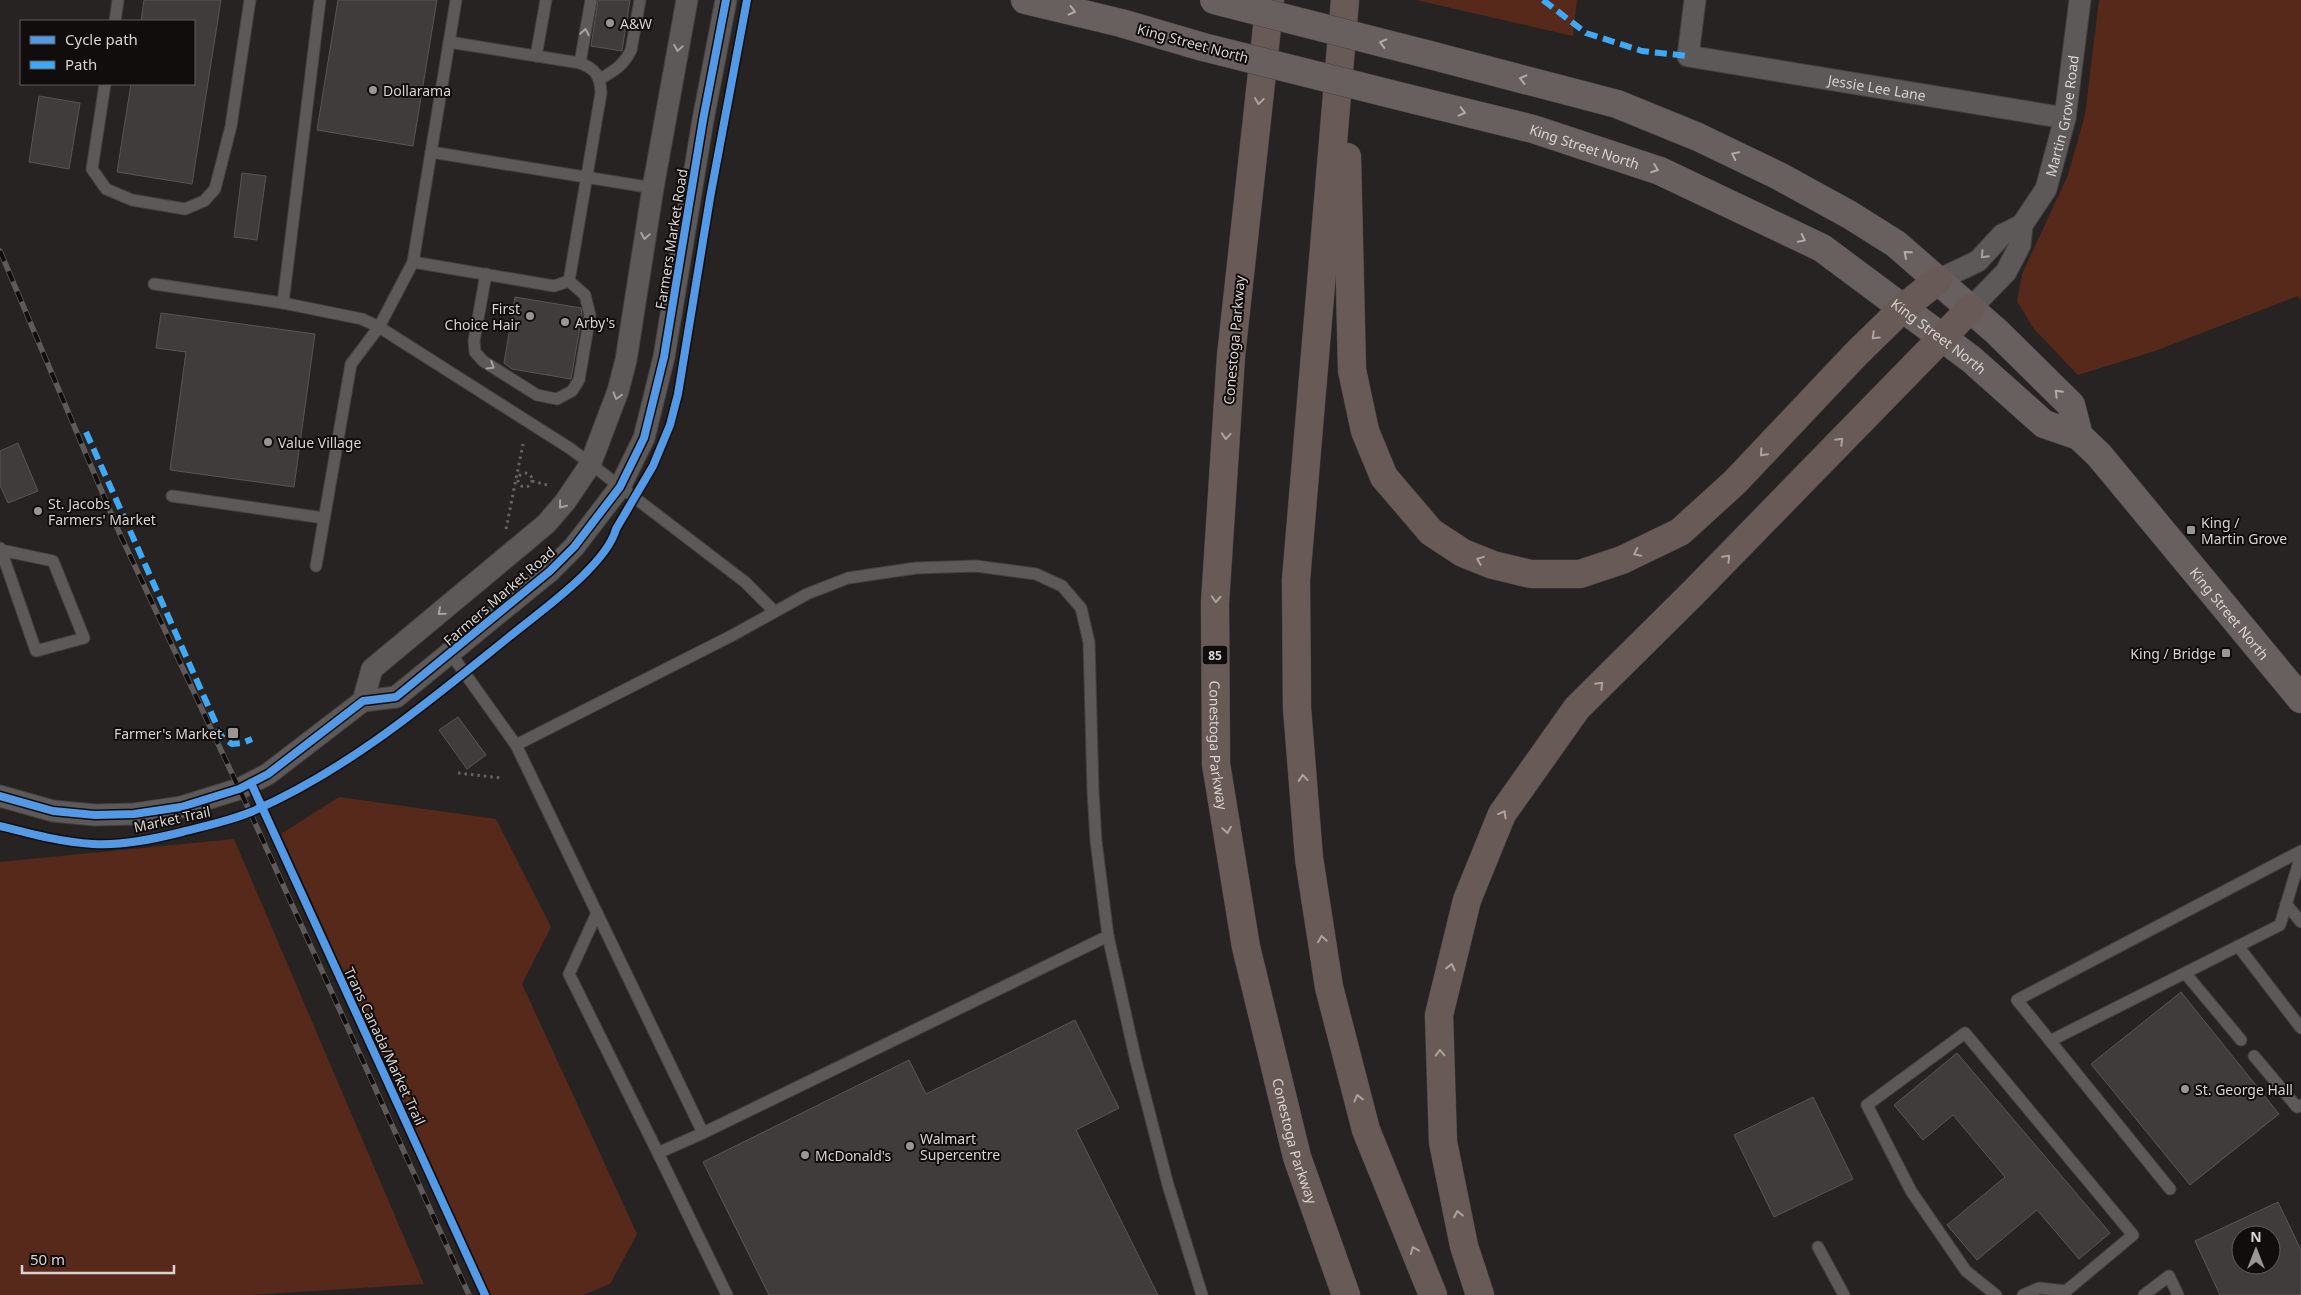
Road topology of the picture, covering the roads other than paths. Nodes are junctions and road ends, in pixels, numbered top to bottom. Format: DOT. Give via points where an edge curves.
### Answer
graph roads {
  1 [pos="118,0"];
  2 [pos="250,0"];
  3 [pos="320,0"];
  4 [pos="456,0"];
  5 [pos="546,0"];
  6 [pos="590,0"];
  7 [pos="640,0"];
  8 [pos="686,0"];
  9 [pos="726,0"];
  10 [pos="1024,0"];
  11 [pos="1214,0"];
  12 [pos="1270,0"];
  13 [pos="1695,0"];
  14 [pos="2080,0"];
  15 [pos="1344,8"];
  16 [pos="115,20"];
  17 [pos="449,42"];
  18 [pos="536,56"];
  19 [pos="580,63"];
  20 [pos="600,79"];
  21 [pos="105,85"];
  22 [pos="2065,118"];
  23 [pos="431,152"];
  24 [pos="587,177"];
  25 [pos="653,188"];
  26 [pos="2022,225"];
  27 [pos="413,262"];
  28 [pos="486,274"];
  29 [pos="1938,280"];
  30 [pos="569,281"];
  31 [pos="154,284"];
  32 [pos="282,303"];
  33 [pos="1903,308"];
  34 [pos="1971,308"];
  35 [pos="379,327"];
  36 [pos="1943,338"];
  37 [pos="2079,436"];
  38 [pos="590,465"];
  39 [pos="620,487"];
  40 [pos="172,496"];
  41 [pos="324,518"];
  42 [pos="0,550"];
  43 [pos="316,566"];
  44 [pos="774,611"];
  45 [pos="451,654"];
  46 [pos="2301,699"];
  47 [pos="363,701"];
  48 [pos="516,745"];
  49 [pos="0,796"];
  50 [pos="2301,853"];
  51 [pos="2286,904"];
  52 [pos="597,913"];
  53 [pos="2301,922"];
  54 [pos="1108,936"];
  55 [pos="2238,946"];
  56 [pos="2186,973"];
  57 [pos="2300,1025"];
  58 [pos="2241,1040"];
  59 [pos="2050,1041"];
  60 [pos="2254,1056"];
  61 [pos="2301,1105"];
  62 [pos="703,1134"];
  63 [pos="658,1153"];
  64 [pos="2170,1189"];
  65 [pos="1818,1247"];
  66 [pos="727,1295"];
  67 [pos="1202,1295"];
  68 [pos="1346,1295"];
  69 [pos="1433,1295"];
  70 [pos="1480,1295"];
  71 [pos="1844,1295"];
  72 [pos="1996,1295"];
  73 [pos="2022,1295"];
  74 [pos="2144,1295"];
  75 [pos="2178,1295"];
  1 -- 16 [label="lane"];
  2 -- 21 [label="lane" via="231,126 215,189 204,201 185,209 132,200 106,189 92,169"];
  3 -- 32 [label="lane"];
  4 -- 17 [label="lane"];
  5 -- 18 [label="lane"];
  19 -- 6 [label="lane, one-way"];
  7 -- 20 [label="lane" via="632,50 617,69"];
  8 -- 25 [label="street, Farmers Market Road, one-way"];
  9 -- 39 [label="street, Farmers Market Road" via="664,356 644,438"];
  10 -- 33 [label="main road, King Street North, one-way, bridge" via="1533,129 1660,171 1822,248"];
  29 -- 11 [label="main road, one-way, bridge" via="1896,244 1779,176 1698,137 1616,104"];
  12 -- 68 [label="highway, Conestoga Parkway / 85, one-way" via="1231,356 1215,603 1216,764 1246,947 1295,1148"];
  13 -- 22 [label="street, Jessie Lee Lane" via="1688,56"];
  14 -- 22 [label="street, Martin Grove Road"];
  33 -- 15 [label="highway, one-way" via="1735,482 1680,532 1622,560 1580,574 1530,574 1462,553 1430,532 1410,510 1384,477 1365,431 1352,370"];
  69 -- 15 [label="highway, one-way" via="1366,1130 1330,987 1309,858 1297,708 1296,580"];
  17 -- 18 [label="lane"];
  17 -- 23 [label="lane"];
  18 -- 19 [label="lane"];
  19 -- 20 [label="lane" via="592,68"];
  20 -- 24 [label="lane" via="601,93"];
  22 -- 26 [label="street, Martin Grove Road" via="2046,189"];
  23 -- 24 [label="lane"];
  23 -- 27 [label="lane"];
  24 -- 25 [label="lane"];
  24 -- 30 [label="lane"];
  25 -- 38 [label="street, Farmers Market Road, one-way" via="626,360 609,420"];
  26 -- 29 [label="street, Martin Grove Road, one-way" via="2002,235 1978,261"];
  26 -- 34 [label="street, Martin Grove Road" via="2020,246 2006,272"];
  27 -- 28 [label="lane"];
  27 -- 35 [label="lane"];
  28 -- 30 [label="lane" via="554,286"];
  28 -- 30 [label="lane, one-way" via="474,341 475,352 483,361 537,395 553,399 567,395 580,380 590,314 585,295"];
  29 -- 33 [label="highway"];
  29 -- 34 [label="main road"];
  31 -- 32 [label="lane"];
  32 -- 35 [label="lane" via="362,319"];
  33 -- 36 [label="main road, King Street North"];
  34 -- 36 [label="highway"];
  37 -- 34 [label="main road, one-way" via="2071,405"];
  35 -- 38 [label="lane" via="571,449"];
  35 -- 41 [label="lane" via="351,364"];
  36 -- 37 [label="main road, King Street North" via="2044,424"];
  70 -- 36 [label="highway, one-way" via="1464,1246 1443,1142 1439,1015 1467,900 1502,814 1577,708"];
  37 -- 46 [label="main road, King Street North" via="2099,455"];
  38 -- 39 [label="lane"];
  38 -- 47 [label="street, Farmers Market Road, one-way" via="546,524 372,669"];
  39 -- 44 [label="lane" via="745,582"];
  39 -- 45 [label="street, Farmers Market Road" via="595,522 550,572"];
  40 -- 41 [label="lane"];
  41 -- 43 [label="lane"];
  42 -- 42 [label="lane" via="36,651 84,638 53,561"];
  44 -- 48 [label="lane" via="734,636"];
  44 -- 54 [label="lane" via="848,578 916,568 976,566 1036,574 1062,586 1081,608 1088,642 1095,816"];
  45 -- 47 [label="street, Farmers Market Road" via="396,697"];
  45 -- 48 [label="lane"];
  47 -- 49 [label="street" via="268,774 239,789 181,808 94,815 53,811"];
  48 -- 52 [label="lane"];
  50 -- 51 [label="lane"];
  50 -- 59 [label="lane" via="2017,1000"];
  51 -- 53 [label="lane"];
  51 -- 55 [label="lane" via="2280,925"];
  52 -- 62 [label="lane"];
  52 -- 63 [label="lane" via="569,974"];
  54 -- 62 [label="lane"];
  54 -- 67 [label="lane" via="1165,1175"];
  55 -- 56 [label="lane"];
  55 -- 57 [label="lane"];
  56 -- 58 [label="lane"];
  56 -- 59 [label="lane"];
  59 -- 64 [label="lane"];
  60 -- 61 [label="lane" via="2297,1107"];
  62 -- 63 [label="lane"];
  63 -- 66 [label="lane"];
  65 -- 71 [label="lane"];
  72 -- 73 [label="lane" via="1966,1271 1917,1199 1867,1105 1965,1033 2133,1235 2066,1291 2039,1288"];
  74 -- 75 [label="lane" via="2169,1276"];
}
